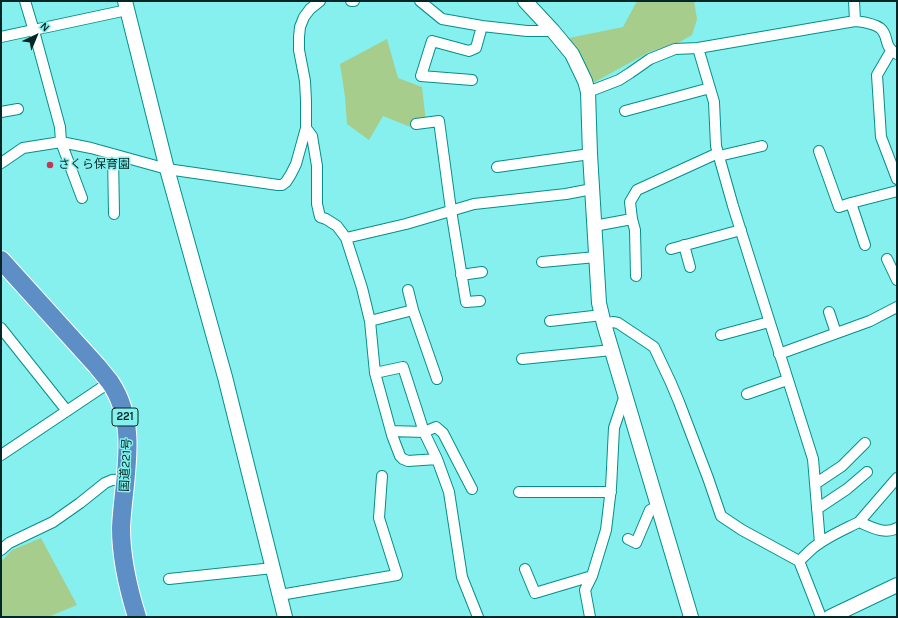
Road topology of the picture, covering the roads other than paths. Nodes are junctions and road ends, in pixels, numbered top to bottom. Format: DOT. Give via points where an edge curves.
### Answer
graph roads {
  1 [pos="25,1"];
  2 [pos="320,1"];
  3 [pos="421,1"];
  4 [pos="525,1"];
  5 [pos="854,1"];
  6 [pos="126,6"];
  7 [pos="855,21"];
  8 [pos="482,26"];
  9 [pos="34,31"];
  10 [pos="553,31"];
  11 [pos="1,37"];
  12 [pos="698,48"];
  13 [pos="894,52"];
  14 [pos="472,80"];
  15 [pos="710,88"];
  16 [pos="588,92"];
  17 [pos="18,109"];
  18 [pos="625,111"];
  19 [pos="1,112"];
  20 [pos="416,124"];
  21 [pos="306,128"];
  22 [pos="61,142"];
  23 [pos="762,146"];
  24 [pos="819,151"];
  25 [pos="113,154"];
  26 [pos="590,154"];
  27 [pos="719,155"];
  28 [pos="1,163"];
  29 [pos="497,167"];
  30 [pos="167,169"];
  31 [pos="897,179"];
  32 [pos="592,189"];
  33 [pos="897,191"];
  34 [pos="82,198"];
  35 [pos="852,203"];
  36 [pos="451,210"];
  37 [pos="114,214"];
  38 [pos="632,219"];
  39 [pos="594,226"];
  40 [pos="740,230"];
  41 [pos="346,238"];
  42 [pos="684,245"];
  43 [pos="865,245"];
  44 [pos="671,249"];
  45 [pos="596,256"];
  46 [pos="887,259"];
  47 [pos="1,260"];
  48 [pos="542,262"];
  49 [pos="690,267"];
  50 [pos="482,272"];
  51 [pos="462,275"];
  52 [pos="636,276"];
  53 [pos="897,280"];
  54 [pos="408,290"];
  55 [pos="480,300"];
  56 [pos="897,307"];
  57 [pos="414,310"];
  58 [pos="829,312"];
  59 [pos="603,320"];
  60 [pos="370,321"];
  61 [pos="550,321"];
  62 [pos="769,322"];
  63 [pos="1,328"];
  64 [pos="836,333"];
  65 [pos="721,335"];
  66 [pos="612,350"];
  67 [pos="779,354"];
  68 [pos="522,359"];
  69 [pos="376,373"];
  70 [pos="437,379"];
  71 [pos="787,380"];
  72 [pos="110,382"];
  73 [pos="747,394"];
  74 [pos="625,395"];
  75 [pos="67,411"];
  76 [pos="391,431"];
  77 [pos="424,432"];
  78 [pos="865,443"];
  79 [pos="1,455"];
  80 [pos="437,459"];
  81 [pos="867,472"];
  82 [pos="382,476"];
  83 [pos="897,478"];
  84 [pos="126,479"];
  85 [pos="815,484"];
  86 [pos="472,489"];
  87 [pos="519,492"];
  88 [pos="611,492"];
  89 [pos="658,506"];
  90 [pos="817,509"];
  91 [pos="859,522"];
  92 [pos="897,528"];
  93 [pos="628,540"];
  94 [pos="820,542"];
  95 [pos="1,550"];
  96 [pos="799,562"];
  97 [pos="273,568"];
  98 [pos="525,569"];
  99 [pos="592,576"];
  100 [pos="169,579"];
  101 [pos="897,585"];
  102 [pos="280,595"];
  103 [pos="137,617"];
  104 [pos="285,617"];
  105 [pos="478,617"];
  106 [pos="590,617"];
  107 [pos="691,617"];
  108 [pos="821,617"];
  109 [pos="830,617"];
  1 -- 9 [label="street"];
  2 -- 21 [label="street" via="310,9 300,27 299,50 305,81"];
  3 -- 8 [label="street" via="442,19"];
  4 -- 10 [label="street"];
  5 -- 7 [label="street"];
  6 -- 9 [label="street"];
  6 -- 30 [label="street"];
  7 -- 12 [label="street"];
  7 -- 13 [label="street" via="880,28 887,45"];
  8 -- 10 [label="street"];
  8 -- 14 [label="street" via="476,48 469,51 432,41 422,76"];
  9 -- 11 [label="street"];
  9 -- 22 [label="street" via="60,127"];
  10 -- 16 [label="street" via="572,54"];
  12 -- 15 [label="street"];
  12 -- 16 [label="street" via="675,49 650,59 619,80"];
  13 -- 31 [label="street" via="877,75 882,138"];
  15 -- 18 [label="street"];
  15 -- 27 [label="street" via="714,102 716,146"];
  16 -- 26 [label="street"];
  17 -- 19 [label="street"];
  20 -- 36 [label="street" via="439,121"];
  21 -- 30 [label="street" via="296,164 282,185"];
  21 -- 41 [label="street" via="312,136 317,166 317,204 320,217 337,226"];
  22 -- 25 [label="street"];
  22 -- 28 [label="street" via="23,148"];
  22 -- 34 [label="street"];
  23 -- 27 [label="street"];
  24 -- 35 [label="street" via="839,207"];
  25 -- 30 [label="street"];
  25 -- 37 [label="street"];
  26 -- 29 [label="street"];
  26 -- 32 [label="street"];
  27 -- 38 [label="street" via="637,190 630,202"];
  27 -- 40 [label="street"];
  30 -- 97 [label="street" via="225,377"];
  32 -- 36 [label="street" via="474,204"];
  32 -- 39 [label="street"];
  33 -- 35 [label="street"];
  35 -- 43 [label="street"];
  36 -- 41 [label="street"];
  36 -- 51 [label="street"];
  38 -- 39 [label="street"];
  38 -- 52 [label="street"];
  39 -- 45 [label="street"];
  40 -- 42 [label="street"];
  40 -- 62 [label="street"];
  41 -- 60 [label="street"];
  42 -- 44 [label="street"];
  42 -- 49 [label="street"];
  45 -- 48 [label="street"];
  45 -- 59 [label="street" via="599,303"];
  46 -- 53 [label="street"];
  47 -- 72 [label="highway, 国道221号 / 221"];
  50 -- 51 [label="street"];
  51 -- 55 [label="street" via="466,302"];
  54 -- 57 [label="street"];
  56 -- 64 [label="street" via="870,321"];
  57 -- 60 [label="street"];
  57 -- 70 [label="street"];
  58 -- 64 [label="street"];
  59 -- 61 [label="street"];
  59 -- 66 [label="street"];
  59 -- 96 [label="street" via="618,323 654,347 676,396 721,516"];
  60 -- 69 [label="street"];
  62 -- 65 [label="street"];
  62 -- 67 [label="street"];
  63 -- 75 [label="street"];
  64 -- 67 [label="street"];
  66 -- 68 [label="street"];
  66 -- 74 [label="street"];
  67 -- 71 [label="street"];
  69 -- 76 [label="street"];
  69 -- 77 [label="street" via="403,367"];
  71 -- 73 [label="street"];
  71 -- 85 [label="street" via="813,460"];
  72 -- 75 [label="street"];
  72 -- 84 [label="highway, 国道221号 / 221" via="122,406 127,430"];
  74 -- 88 [label="street" via="614,428"];
  74 -- 89 [label="street"];
  75 -- 79 [label="street"];
  76 -- 77 [label="street"];
  76 -- 80 [label="street" via="403,459"];
  77 -- 80 [label="street"];
  77 -- 86 [label="street" via="436,427 443,432"];
  78 -- 85 [label="street" via="842,466"];
  80 -- 105 [label="street" via="449,492 462,577"];
  81 -- 90 [label="street"];
  82 -- 102 [label="street" via="379,518 397,575"];
  83 -- 91 [label="street"];
  84 -- 95 [label="street" via="105,483 53,522 9,543"];
  84 -- 103 [label="highway, 国道221号 / 221" via="121,528 122,554"];
  85 -- 90 [label="street"];
  87 -- 88 [label="street"];
  88 -- 99 [label="street" via="606,530"];
  89 -- 93 [label="street" via="650,510 636,543"];
  89 -- 107 [label="street"];
  90 -- 94 [label="street"];
  91 -- 92 [label="street" via="883,531"];
  91 -- 94 [label="street"];
  94 -- 96 [label="street"];
  96 -- 108 [label="street"];
  97 -- 100 [label="street"];
  97 -- 102 [label="street"];
  98 -- 99 [label="street" via="535,593"];
  99 -- 106 [label="street" via="585,590"];
  101 -- 109 [label="street"];
  102 -- 104 [label="street"];
}
